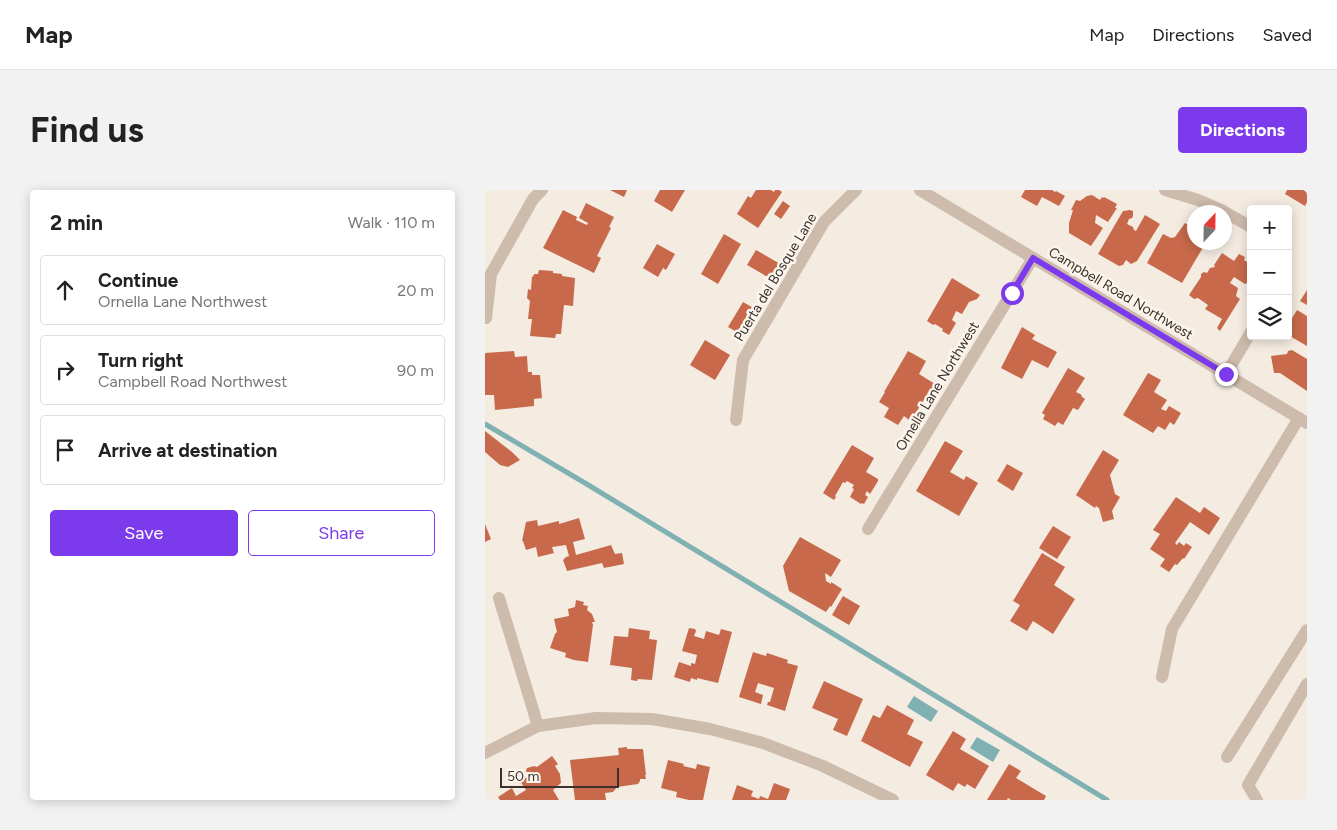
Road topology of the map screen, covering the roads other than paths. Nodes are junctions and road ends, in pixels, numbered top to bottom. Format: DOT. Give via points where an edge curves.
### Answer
graph roads {
  1 [pos="542,190"];
  2 [pos="857,190"];
  3 [pos="920,190"];
  4 [pos="1165,190"];
  5 [pos="1247,225"];
  6 [pos="1033,258"];
  7 [pos="486,318"];
  8 [pos="1247,339"];
  9 [pos="1226,374"];
  10 [pos="737,420"];
  11 [pos="1303,421"];
  12 [pos="867,529"];
  13 [pos="499,598"];
  14 [pos="1307,630"];
  15 [pos="1162,677"];
  16 [pos="1307,684"];
  17 [pos="538,726"];
  18 [pos="485,753"];
  19 [pos="1227,757"];
  20 [pos="893,800"];
  21 [pos="1257,800"];
  1 -- 7 [label="street" via="533,198 491,274"];
  2 -- 10 [label="street, Puerta del Bosque Lane" via="824,222 743,360"];
  3 -- 6 [label="street, Campbell Road Northwest"];
  4 -- 5 [label="street" via="1206,203"];
  6 -- 9 [label="street, Campbell Road Northwest"];
  6 -- 12 [label="street, Ornella Lane Northwest"];
  8 -- 9 [label="street"];
  9 -- 11 [label="street, Campbell Road Northwest"];
  11 -- 15 [label="street" via="1171,629"];
  13 -- 17 [label="street"];
  14 -- 19 [label="street"];
  16 -- 21 [label="street" via="1248,785"];
  17 -- 18 [label="street"];
  17 -- 20 [label="street" via="596,718 652,719 710,729 763,743 823,766"];
}
